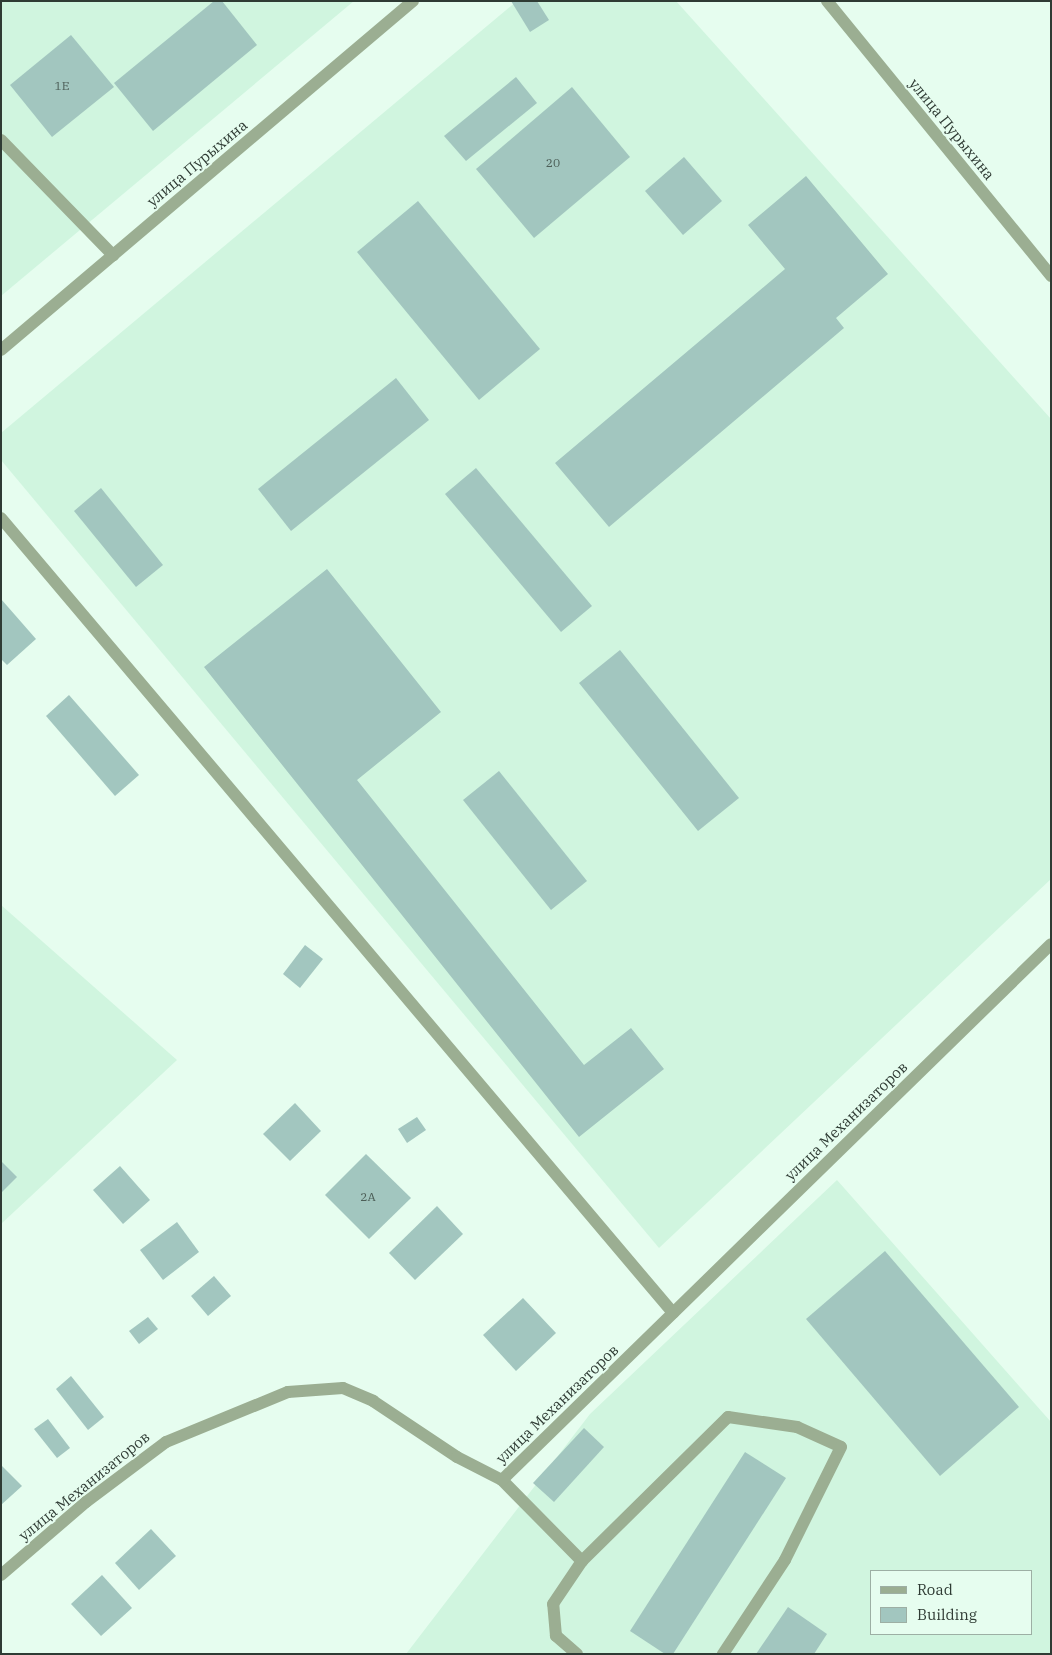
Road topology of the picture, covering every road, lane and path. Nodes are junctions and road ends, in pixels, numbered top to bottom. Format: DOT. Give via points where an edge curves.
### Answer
graph roads {
  1 [pos="413,1"];
  2 [pos="827,1"];
  3 [pos="1,140"];
  4 [pos="113,255"];
  5 [pos="1051,276"];
  6 [pos="1,350"];
  7 [pos="1,518"];
  8 [pos="1051,944"];
  9 [pos="673,1313"];
  10 [pos="502,1480"];
  11 [pos="582,1561"];
  12 [pos="1,1575"];
  13 [pos="577,1654"];
  14 [pos="723,1654"];
  1 -- 4 [label="street, улица Пурыхина"];
  2 -- 5 [label="street, улица Пурыхина"];
  3 -- 4 [label="street"];
  4 -- 6 [label="street, улица Пурыхина"];
  7 -- 9 [label="street"];
  8 -- 9 [label="street, улица Механизаторов"];
  9 -- 10 [label="street, улица Механизаторов"];
  10 -- 11 [label="street"];
  10 -- 12 [label="street, улица Механизаторов" via="457,1457 373,1401 343,1388 288,1392 166,1442 86,1502"];
  11 -- 13 [label="street" via="552,1604 556,1636"];
  11 -- 14 [label="street" via="728,1417 797,1427 841,1447 785,1560"];
}
